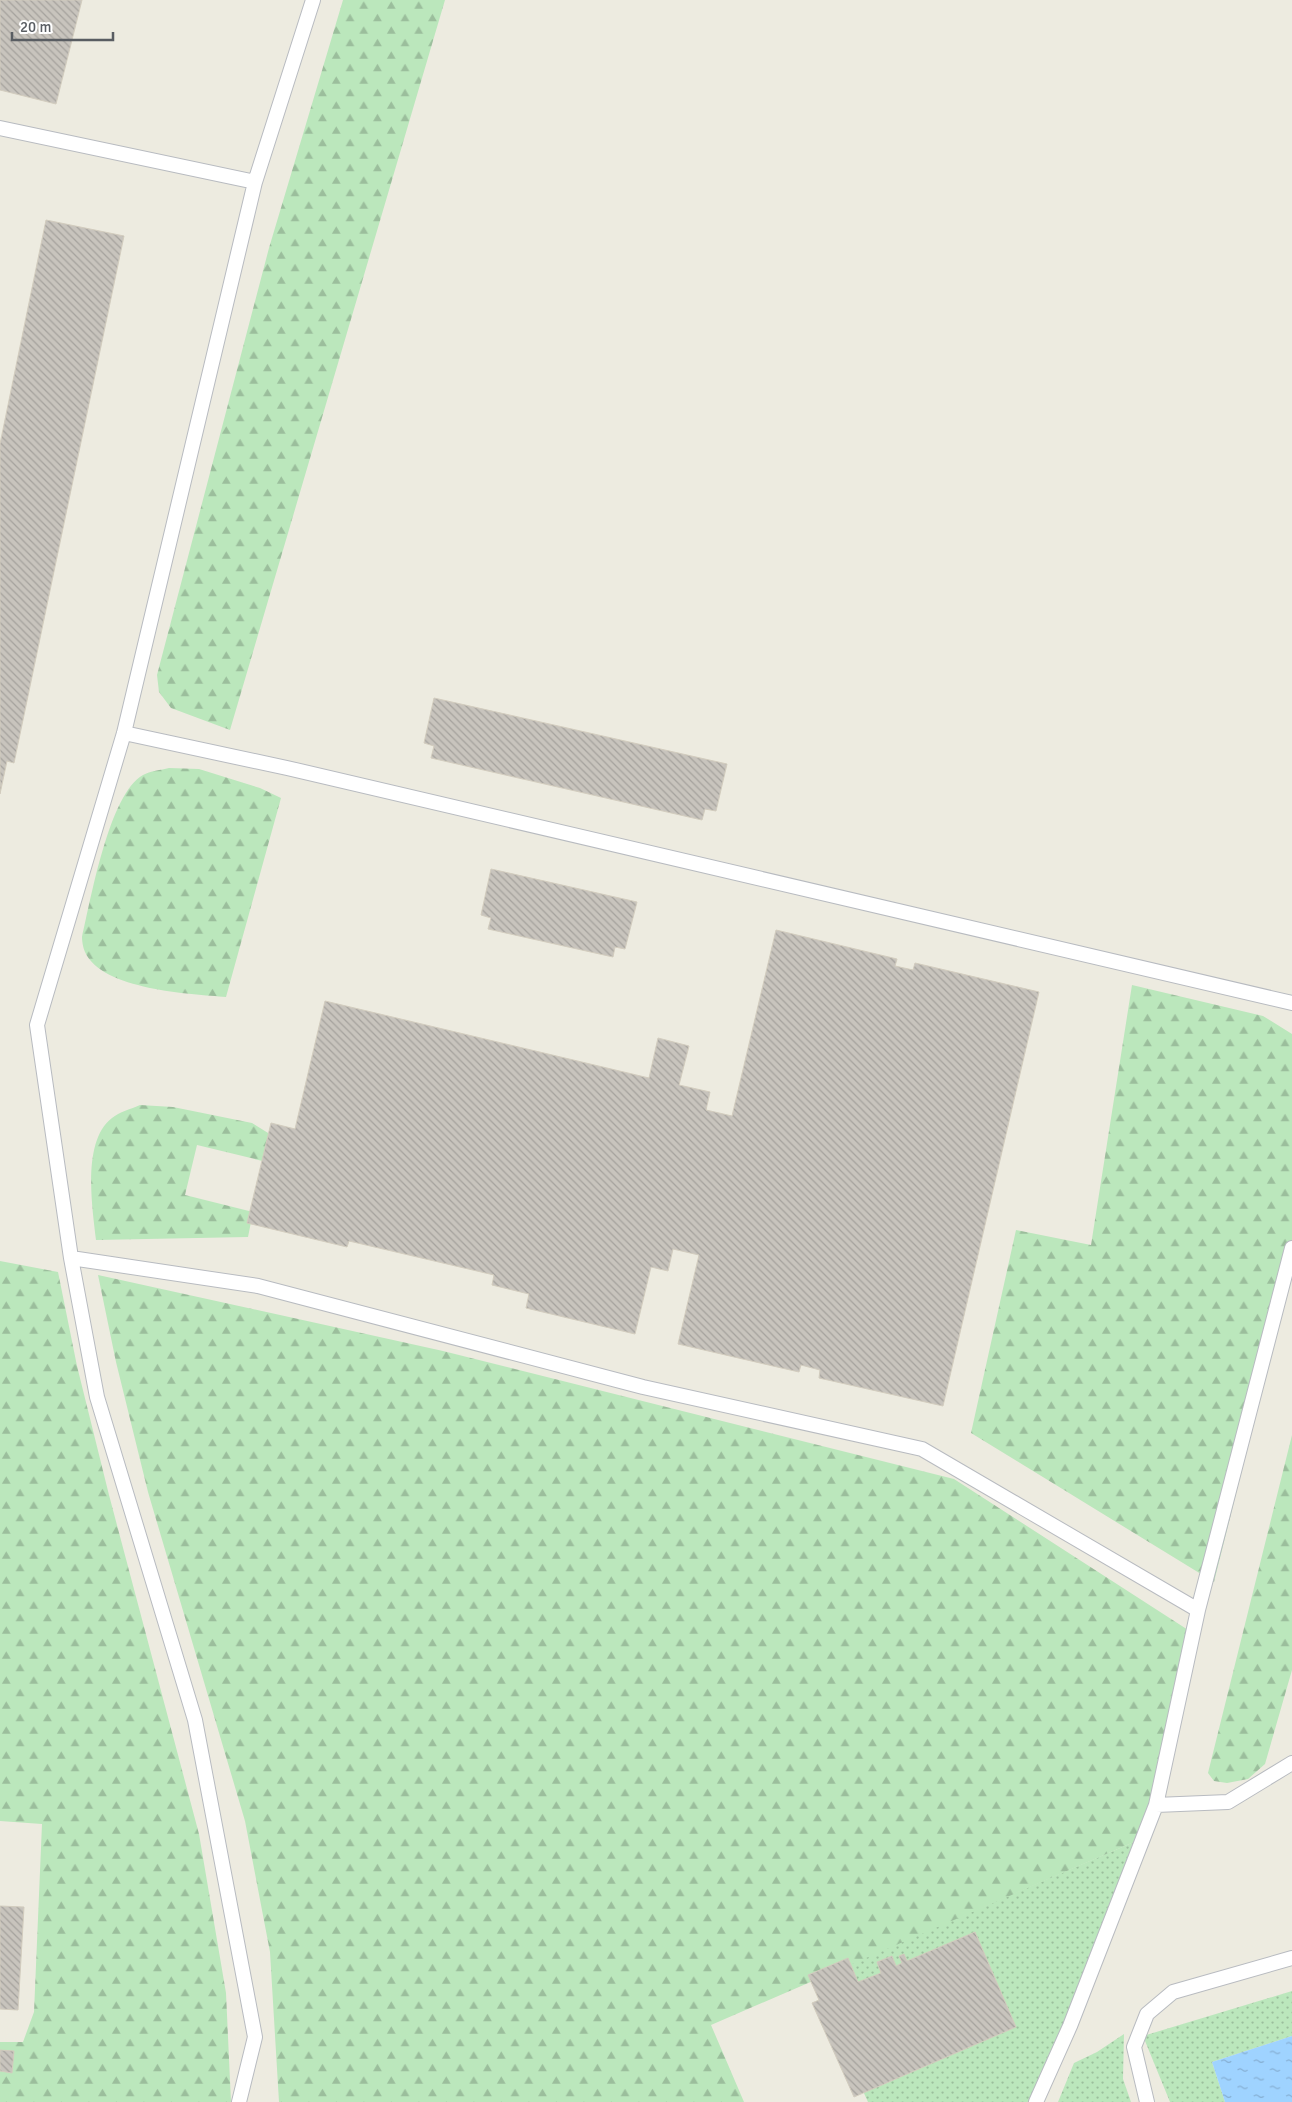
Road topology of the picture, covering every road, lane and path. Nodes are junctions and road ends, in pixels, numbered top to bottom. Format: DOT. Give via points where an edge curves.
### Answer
graph roads {
  1 [pos="313,0"];
  2 [pos="0,128"];
  3 [pos="255,182"];
  4 [pos="124,733"];
  5 [pos="1292,1003"];
  6 [pos="1292,1248"];
  7 [pos="71,1258"];
  8 [pos="1198,1610"];
  9 [pos="1292,1763"];
  10 [pos="1156,1805"];
  11 [pos="1292,1958"];
  12 [pos="239,2102"];
  13 [pos="1036,2102"];
  14 [pos="1147,2102"];
  1 -- 3 [label="lane"];
  2 -- 3 [label="lane"];
  3 -- 4 [label="lane"];
  4 -- 5 [label="lane" via="287,768"];
  4 -- 7 [label="lane" via="37,1025"];
  6 -- 8 [label="lane"];
  7 -- 8 [label="lane" via="258,1286 643,1387 922,1450"];
  7 -- 12 [label="lane" via="97,1397 196,1720 255,2037"];
  8 -- 10 [label="lane"];
  9 -- 10 [label="lane" via="1228,1802"];
  10 -- 13 [label="lane" via="1070,2026"];
  11 -- 14 [label="lane" via="1173,1992 1147,2014 1134,2047"];
}
